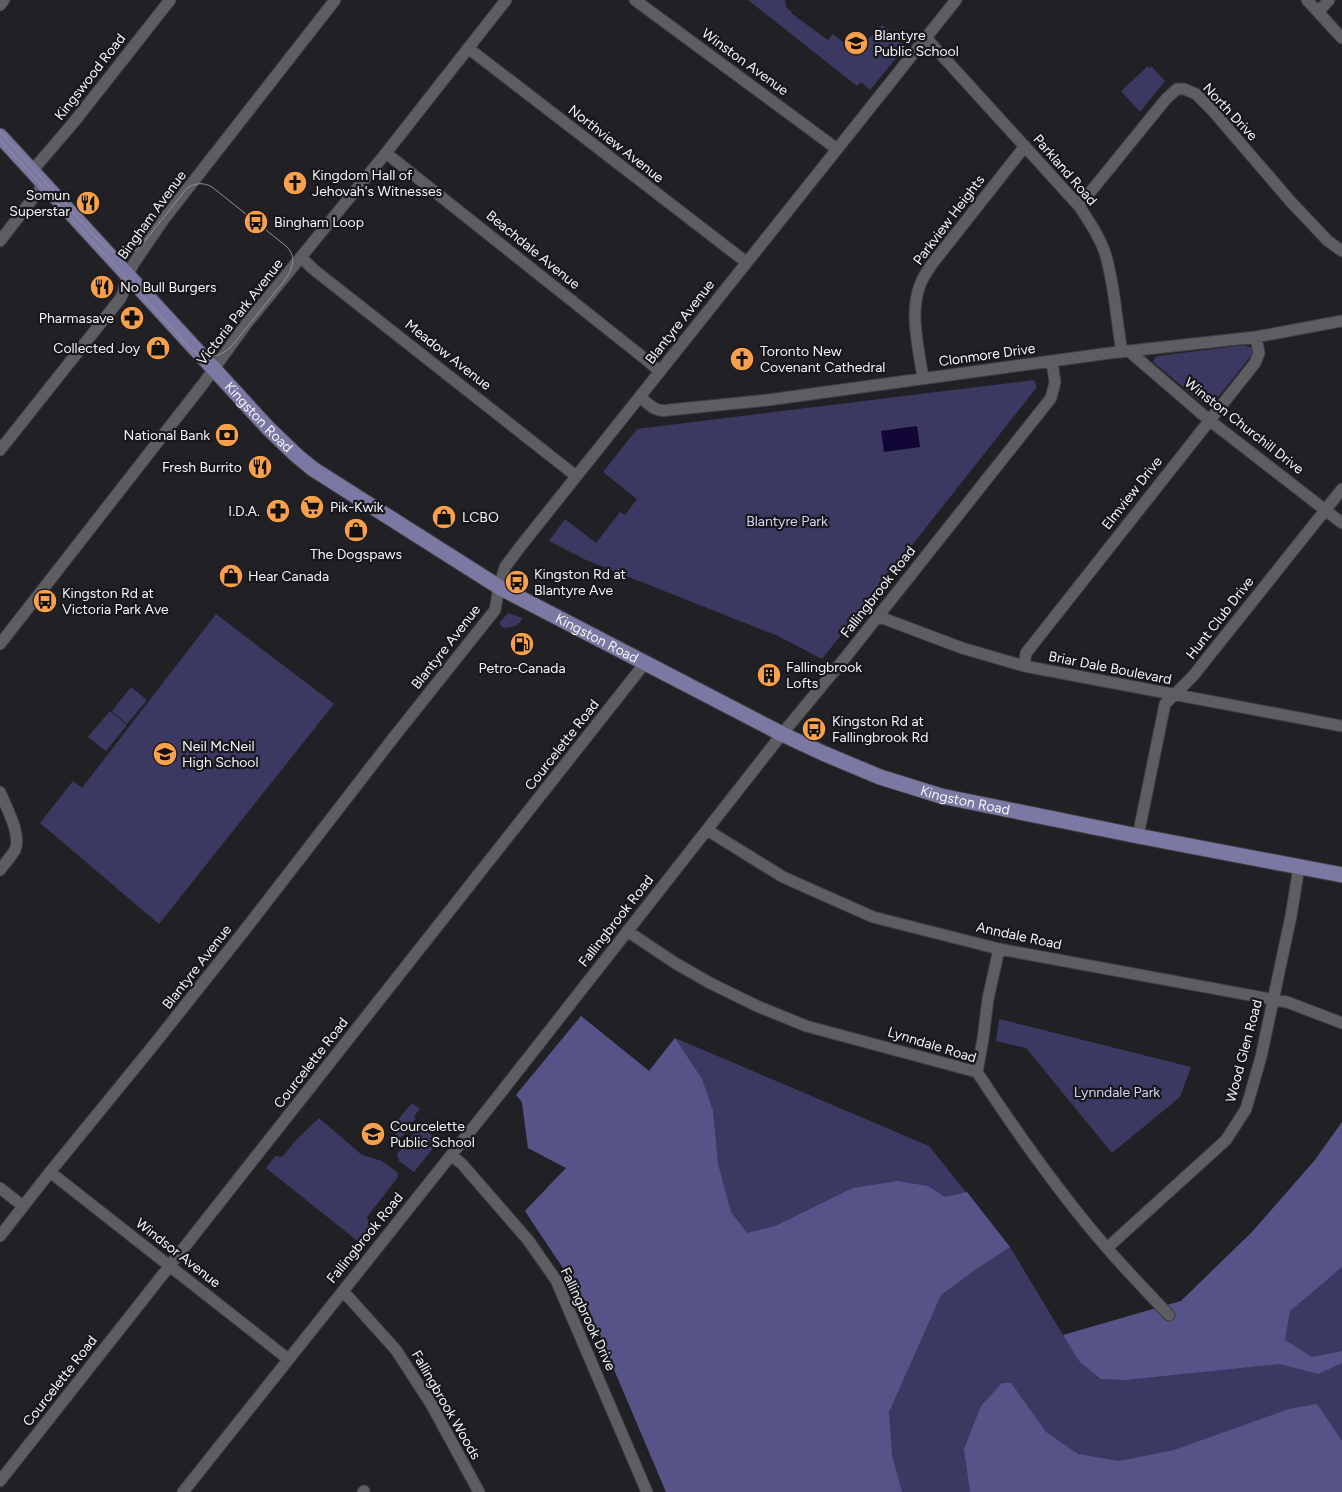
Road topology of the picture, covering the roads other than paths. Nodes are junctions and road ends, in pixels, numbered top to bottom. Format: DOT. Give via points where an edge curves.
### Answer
graph roads {
  1 [pos="4,0"];
  2 [pos="170,0"];
  3 [pos="335,0"];
  4 [pos="635,0"];
  5 [pos="956,0"];
  6 [pos="1307,0"];
  7 [pos="1329,0"];
  8 [pos="504,1"];
  9 [pos="0,4"];
  10 [pos="1318,12"];
  11 [pos="926,38"];
  12 [pos="1342,38"];
  13 [pos="468,48"];
  14 [pos="0,136"];
  15 [pos="1025,146"];
  16 [pos="837,149"];
  17 [pos="386,153"];
  18 [pos="32,171"];
  19 [pos="44,184"];
  20 [pos="1079,206"];
  21 [pos="0,241"];
  22 [pos="1342,251"];
  23 [pos="301,257"];
  24 [pos="746,262"];
  25 [pos="127,276"];
  26 [pos="1342,321"];
  27 [pos="1256,337"];
  28 [pos="1126,352"];
  29 [pos="1052,362"];
  30 [pos="213,369"];
  31 [pos="660,372"];
  32 [pos="923,379"];
  33 [pos="640,397"];
  34 [pos="1209,420"];
  35 [pos="0,450"];
  36 [pos="576,476"];
  37 [pos="1342,489"];
  38 [pos="1326,509"];
  39 [pos="1342,522"];
  40 [pos="499,587"];
  41 [pos="877,616"];
  42 [pos="0,644"];
  43 [pos="645,663"];
  44 [pos="1024,666"];
  45 [pos="1173,695"];
  46 [pos="1341,724"];
  47 [pos="782,734"];
  48 [pos="0,792"];
  49 [pos="707,830"];
  50 [pos="1138,836"];
  51 [pos="1299,866"];
  52 [pos="0,870"];
  53 [pos="1342,875"];
  54 [pos="627,931"];
  55 [pos="1000,949"];
  56 [pos="1273,999"];
  57 [pos="1342,1023"];
  58 [pos="977,1072"];
  59 [pos="451,1154"];
  60 [pos="50,1172"];
  61 [pos="0,1188"];
  62 [pos="23,1206"];
  63 [pos="0,1236"];
  64 [pos="1107,1248"];
  65 [pos="170,1266"];
  66 [pos="343,1291"];
  67 [pos="1169,1316"];
  68 [pos="288,1359"];
  69 [pos="0,1481"];
  70 [pos="183,1492"];
  71 [pos="479,1492"];
  72 [pos="647,1492"];
  1 -- 9 [label="street"];
  2 -- 18 [label="street, Kingswood Road"];
  3 -- 25 [label="street, Bingham Avenue" via="164,219"];
  4 -- 16 [label="street, Winston Avenue"];
  5 -- 11 [label="street, Blantyre Avenue"];
  6 -- 10 [label="street"];
  7 -- 10 [label="street"];
  8 -- 13 [label="street, Victoria Park Avenue"];
  10 -- 12 [label="street"];
  11 -- 15 [label="street, Parkland Road"];
  11 -- 16 [label="street, Blantyre Avenue"];
  13 -- 17 [label="street, Victoria Park Avenue"];
  13 -- 24 [label="street, Northview Avenue"];
  14 -- 18 [label="main road, Kingston Road"];
  15 -- 20 [label="street, Parkland Road"];
  15 -- 32 [label="street, Parkview Heights" via="932,264 920,284 916,320"];
  16 -- 24 [label="street, Blantyre Avenue"];
  17 -- 23 [label="street, Victoria Park Avenue"];
  17 -- 31 [label="street, Beachdale Avenue"];
  18 -- 19 [label="main road, Kingston Road"];
  19 -- 21 [label="street"];
  19 -- 25 [label="main road, Kingston Road"];
  20 -- 22 [label="street, North Drive" via="1166,99 1177,90 1184,89 1196,94 1212,110 1291,202"];
  20 -- 28 [label="street, Parkland Road" via="1106,256"];
  23 -- 30 [label="street, Victoria Park Avenue"];
  23 -- 36 [label="street, Meadow Avenue"];
  24 -- 31 [label="street, Blantyre Avenue"];
  25 -- 30 [label="main road, Kingston Road"];
  25 -- 35 [label="street, Bingham Avenue" via="120,299"];
  26 -- 27 [label="street, Clonmore Drive"];
  27 -- 28 [label="street, Clonmore Drive"];
  27 -- 34 [label="street, Elmview Drive" via="1257,360"];
  28 -- 29 [label="street, Clonmore Drive"];
  28 -- 34 [label="street, Winston Churchill Drive"];
  29 -- 32 [label="street, Clonmore Drive"];
  29 -- 41 [label="street, Fallingbrook Road" via="1056,382 1051,398"];
  30 -- 40 [label="main road, Kingston Road" via="296,455"];
  30 -- 42 [label="street, Victoria Park Avenue"];
  31 -- 33 [label="street, Blantyre Avenue"];
  32 -- 33 [label="street, Clonmore Drive" via="662,412"];
  33 -- 36 [label="street, Blantyre Avenue"];
  34 -- 38 [label="street, Winston Churchill Drive"];
  34 -- 44 [label="street, Elmview Drive" via="1026,653"];
  36 -- 40 [label="street, Blantyre Avenue" via="505,567"];
  37 -- 38 [label="street, Hunt Club Drive"];
  38 -- 39 [label="street, Winston Churchill Drive"];
  38 -- 45 [label="street, Hunt Club Drive" via="1192,676"];
  40 -- 43 [label="main road, Kingston Road"];
  40 -- 60 [label="street, Blantyre Avenue" via="495,610"];
  41 -- 44 [label="street, Briar Dale Boulevard" via="962,648"];
  41 -- 47 [label="street, Fallingbrook Road"];
  43 -- 47 [label="main road, Kingston Road"];
  43 -- 65 [label="street, Courcelette Road"];
  44 -- 45 [label="street, Briar Dale Boulevard"];
  45 -- 46 [label="street, Briar Dale Boulevard"];
  45 -- 50 [label="street, Hunt Club Drive" via="1165,704"];
  47 -- 49 [label="street, Fallingbrook Road"];
  47 -- 50 [label="main road, Kingston Road" via="918,790"];
  48 -- 52 [label="street" via="16,840 16,848"];
  49 -- 54 [label="street, Fallingbrook Road"];
  49 -- 55 [label="street, Anndale Road" via="783,877 873,917"];
  50 -- 51 [label="main road, Kingston Road"];
  51 -- 53 [label="main road, Kingston Road"];
  51 -- 56 [label="street, Wood Glen Road"];
  54 -- 58 [label="street, Lynndale Road" via="710,983 806,1026"];
  54 -- 59 [label="street, Fallingbrook Road"];
  55 -- 56 [label="street, Anndale Road"];
  55 -- 58 [label="street" via="988,999"];
  56 -- 57 [label="street, Anndale Road"];
  56 -- 64 [label="street, Wood Glen Road" via="1246,1109 1226,1140"];
  58 -- 64 [label="street, Lynndale Road" via="1012,1126"];
  59 -- 66 [label="street, Fallingbrook Road"];
  59 -- 72 [label="street, Fallingbrook Drive" via="528,1240 556,1280"];
  60 -- 62 [label="street, Blantyre Avenue"];
  60 -- 65 [label="street, Windsor Avenue"];
  61 -- 62 [label="street"];
  62 -- 63 [label="street, Blantyre Avenue"];
  64 -- 67 [label="street, Lynndale Road"];
  65 -- 68 [label="street, Windsor Avenue"];
  65 -- 69 [label="street, Courcelette Road"];
  66 -- 68 [label="street, Fallingbrook Road"];
  66 -- 71 [label="street, Fallingbrook Woods" via="396,1350 431,1404"];
  68 -- 70 [label="street, Fallingbrook Road"];
}
